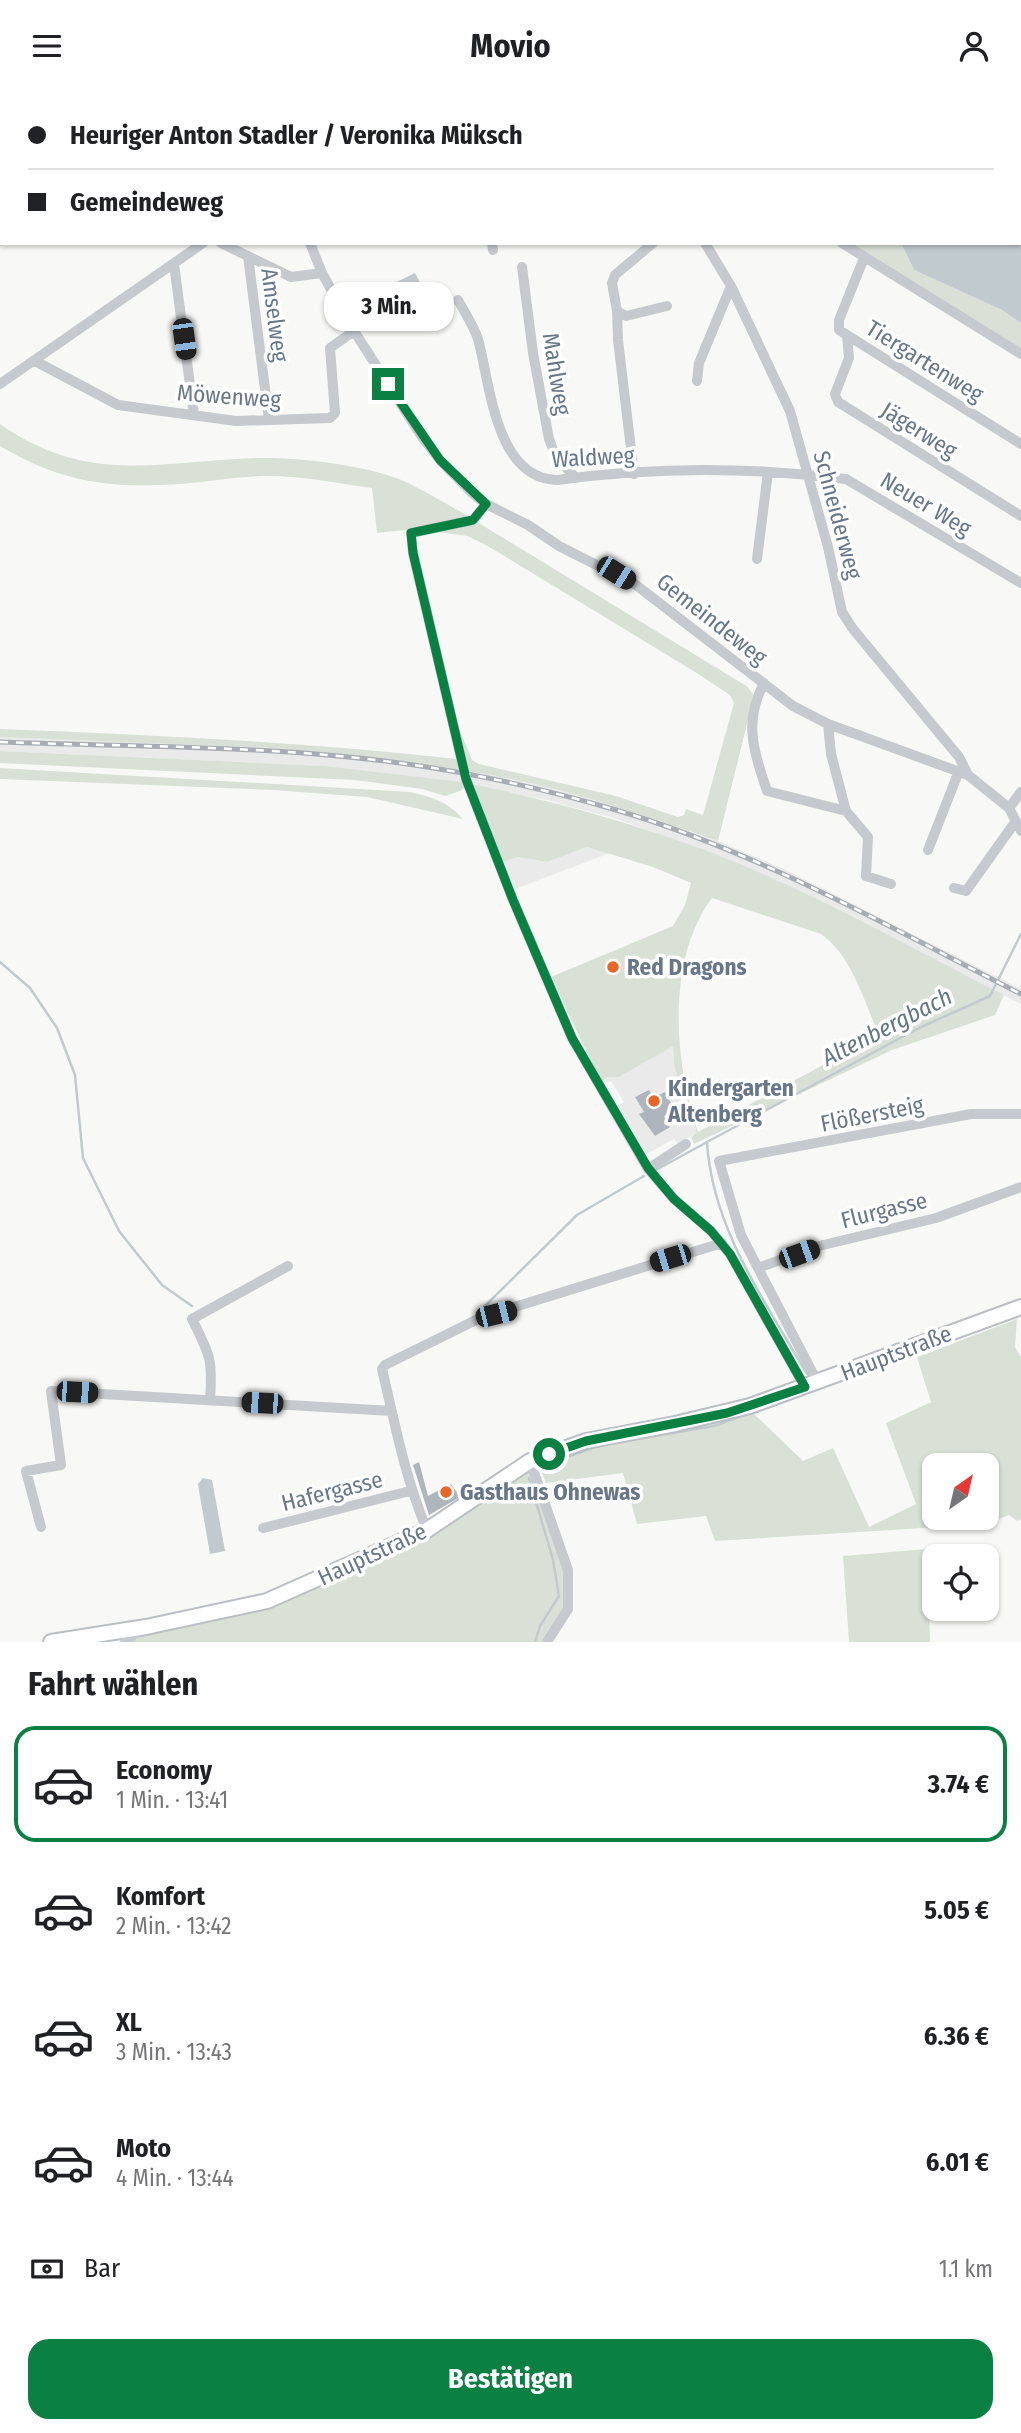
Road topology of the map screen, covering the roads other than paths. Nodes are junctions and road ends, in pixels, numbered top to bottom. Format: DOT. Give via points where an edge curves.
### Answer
graph roads {
  1 [pos="200,245"];
  2 [pos="225,245"];
  3 [pos="311,245"];
  4 [pos="651,245"];
  5 [pos="706,245"];
  6 [pos="845,245"];
  7 [pos="248,256"];
  8 [pos="864,258"];
  9 [pos="174,264"];
  10 [pos="522,267"];
  11 [pos="322,272"];
  12 [pos="731,286"];
  13 [pos="458,300"];
  14 [pos="667,306"];
  15 [pos="617,311"];
  16 [pos="354,331"];
  17 [pos="847,335"];
  18 [pos="1021,354"];
  19 [pos="35,361"];
  20 [pos="697,381"];
  21 [pos="0,384"];
  22 [pos="194,415"];
  23 [pos="269,420"];
  24 [pos="1021,444"];
  25 [pos="768,472"];
  26 [pos="634,474"];
  27 [pos="807,474"];
  28 [pos="576,478"];
  29 [pos="486,504"];
  30 [pos="1021,516"];
  31 [pos="757,559"];
  32 [pos="1021,583"];
  33 [pos="764,683"];
  34 [pos="828,725"];
  35 [pos="963,773"];
  36 [pos="1021,792"];
  37 [pos="1009,808"];
  38 [pos="846,811"];
  39 [pos="1016,821"];
  40 [pos="1021,831"];
  41 [pos="928,850"];
  42 [pos="891,884"];
  43 [pos="954,888"];
  44 [pos="1021,1115"];
  45 [pos="686,1144"];
  46 [pos="648,1168"];
  47 [pos="1021,1188"];
  48 [pos="722,1243"];
  49 [pos="289,1266"];
  50 [pos="758,1268"];
  51 [pos="1021,1307"];
  52 [pos="811,1385"];
  53 [pos="210,1400"];
  54 [pos="392,1411"];
  55 [pos="530,1461"];
  56 [pos="410,1490"];
  57 [pos="41,1527"];
  58 [pos="263,1528"];
  59 [pos="427,1529"];
  60 [pos="144,1628"];
  61 [pos="51,1642"];
  62 [pos="125,1642"];
  63 [pos="547,1642"];
  1 -- 9 [label="street"];
  2 -- 7 [label="street"];
  3 -- 11 [label="street, Gemeindeweg"];
  4 -- 15 [label="street" via="615,275"];
  5 -- 12 [label="street, Schneiderweg"];
  6 -- 8 [label="street"];
  7 -- 11 [label="street" via="290,277"];
  7 -- 23 [label="street, Amselweg"];
  8 -- 17 [label="street, Tiergartenweg" via="839,320 839,330"];
  8 -- 18 [label="street"];
  9 -- 19 [label="street"];
  9 -- 22 [label="street"];
  10 -- 28 [label="street, Mahlweg" via="549,439 556,457"];
  11 -- 16 [label="street, Gemeindeweg"];
  12 -- 20 [label="street" via="699,363"];
  12 -- 27 [label="street, Schneiderweg" via="790,411"];
  13 -- 28 [label="street, Waldweg" via="477,335 494,415 520,462 542,479"];
  14 -- 15 [label="street" via="626,316"];
  15 -- 26 [label="street"];
  16 -- 23 [label="street, Möwenweg" via="330,348 335,413 330,418"];
  16 -- 29 [label="street, Gemeindeweg" via="434,453"];
  17 -- 24 [label="street, Tiergartenweg"];
  17 -- 30 [label="street, Jägerweg" via="849,358 835,394 838,402"];
  19 -- 21 [label="street"];
  19 -- 22 [label="street, Möwenweg" via="117,405"];
  22 -- 23 [label="street, Möwenweg"];
  25 -- 26 [label="street, Waldweg"];
  25 -- 27 [label="street, Waldweg"];
  25 -- 31 [label="street"];
  26 -- 28 [label="street, Waldweg"];
  27 -- 32 [label="street, Neuer Weg" via="846,479"];
  27 -- 35 [label="street, Schneiderweg" via="842,612 959,757"];
  29 -- 33 [label="street, Gemeindeweg" via="636,585"];
  29 -- 46 [label="street" via="473,520 411,533 470,789 572,1038"];
  33 -- 34 [label="street, Gemeindeweg"];
  33 -- 38 [label="street" via="750,727 767,791"];
  34 -- 35 [label="street, Gemeindeweg"];
  34 -- 38 [label="street"];
  35 -- 37 [label="street, Gemeindeweg"];
  35 -- 41 [label="street"];
  36 -- 37 [label="street"];
  37 -- 39 [label="street"];
  38 -- 42 [label="street" via="868,837 866,876"];
  39 -- 40 [label="street"];
  39 -- 43 [label="street" via="966,891"];
  44 -- 50 [label="street, Flößersteig" via="971,1114 719,1161 741,1235"];
  45 -- 46 [label="street"];
  46 -- 48 [label="street"];
  47 -- 50 [label="street, Flurgasse" via="936,1218 819,1246"];
  48 -- 52 [label="street"];
  48 -- 54 [label="street" via="482,1317 385,1365 382,1369"];
  49 -- 53 [label="street" via="192,1319 212,1366"];
  50 -- 52 [label="street"];
  51 -- 52 [label="main road, Hauptstraße"];
  52 -- 55 [label="main road, Hauptstraße" via="727,1413 586,1441"];
  53 -- 54 [label="street"];
  53 -- 57 [label="street" via="51,1391 61,1465 26,1471"];
  54 -- 56 [label="street"];
  55 -- 59 [label="main road, Hauptstraße"];
  55 -- 63 [label="street" via="568,1570 568,1609"];
  56 -- 58 [label="street, Hafergasse"];
  56 -- 59 [label="street"];
  59 -- 60 [label="main road, Hauptstraße" via="267,1601"];
  60 -- 61 [label="main road, Hauptstraße"];
  60 -- 62 [label="street"];
}
